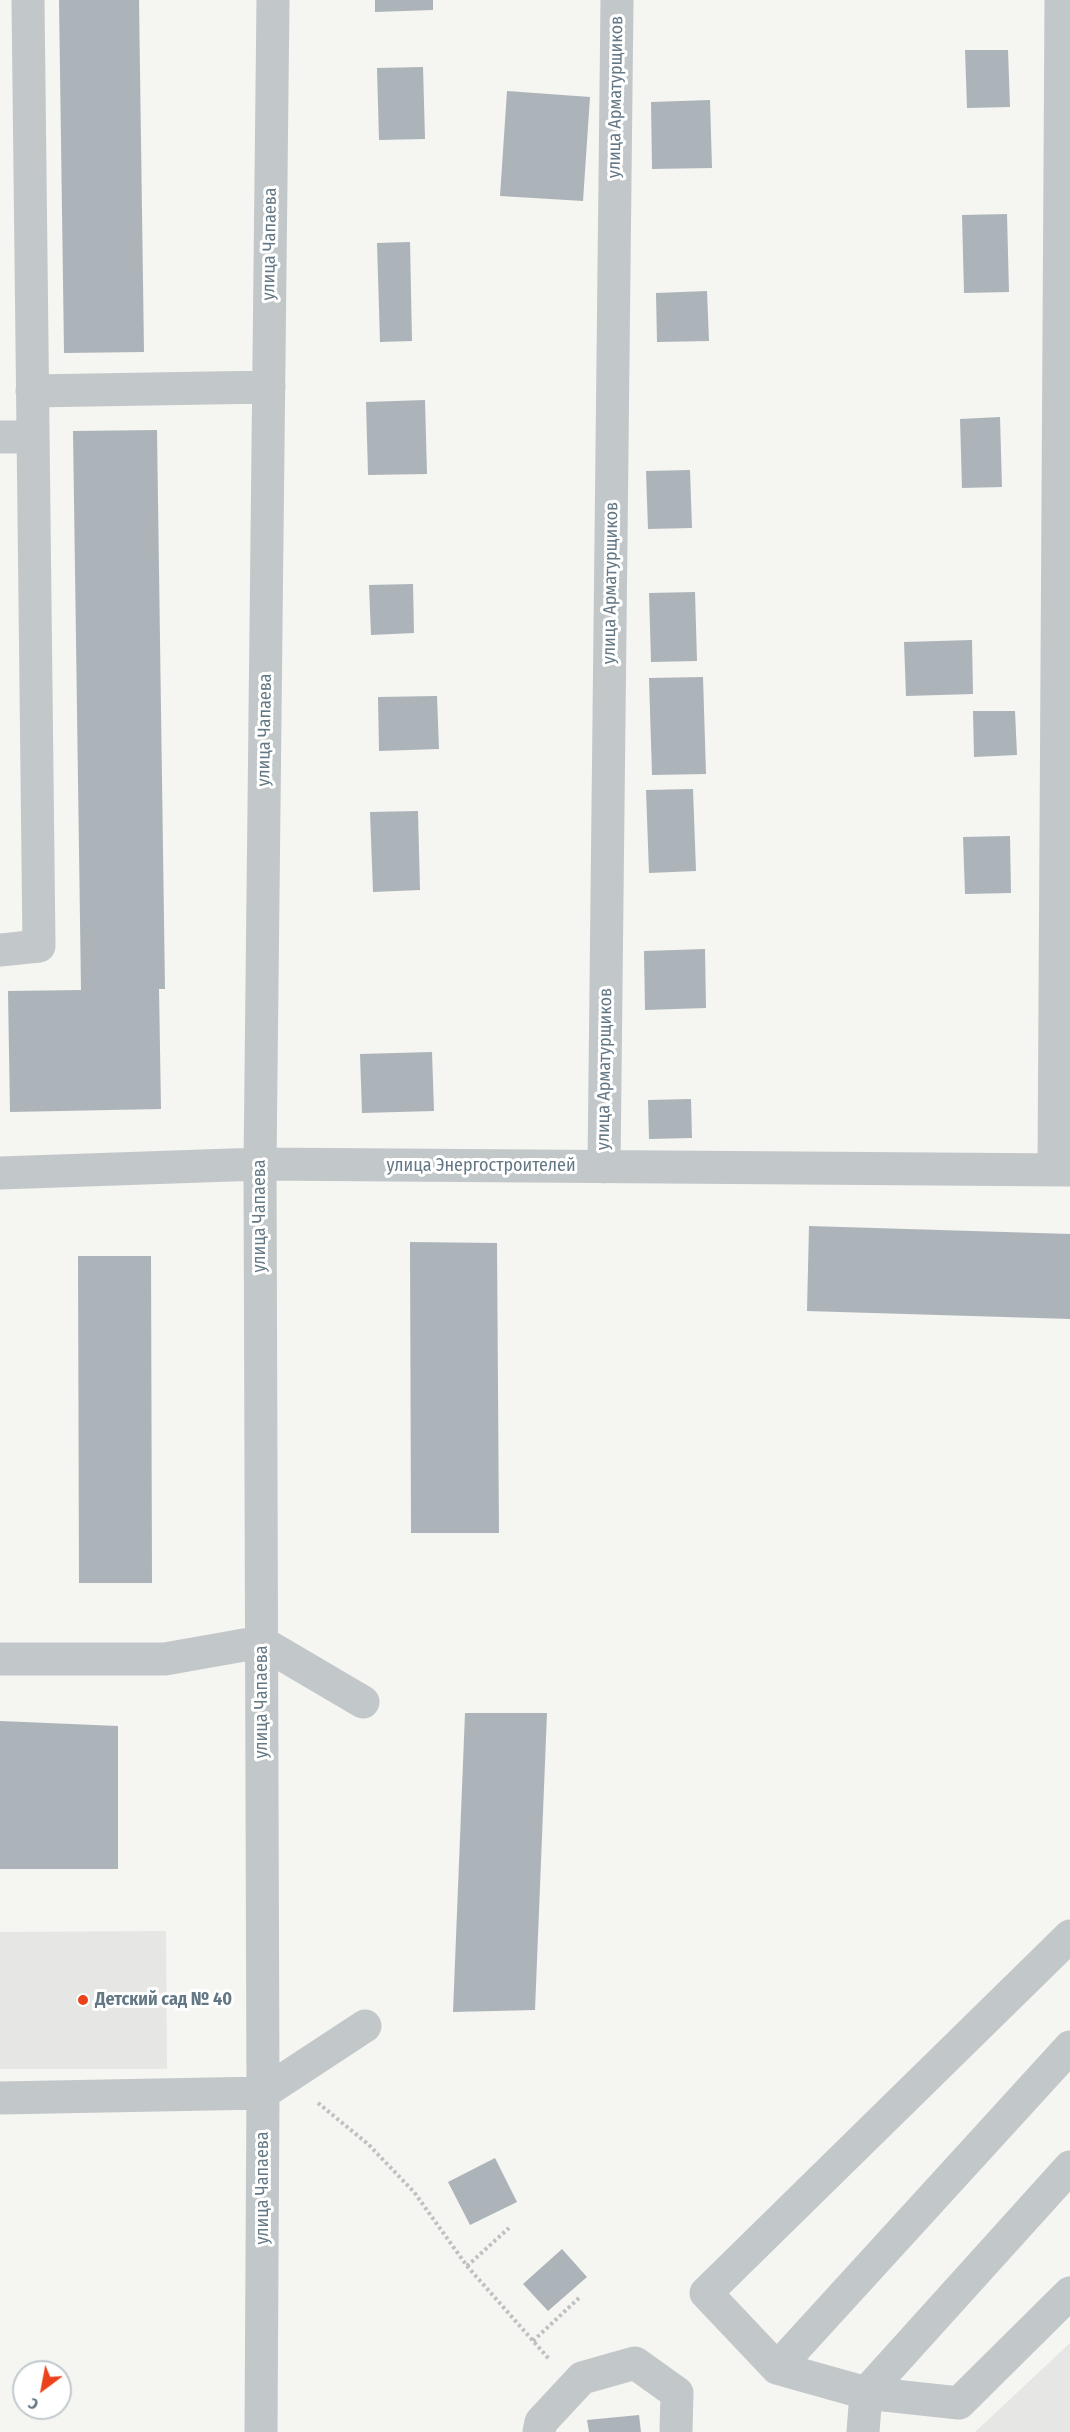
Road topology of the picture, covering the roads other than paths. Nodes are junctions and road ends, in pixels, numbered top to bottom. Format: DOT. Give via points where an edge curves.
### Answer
graph roads {
  1 [pos="28,0"];
  2 [pos="273,0"];
  3 [pos="617,0"];
  4 [pos="1061,0"];
  5 [pos="269,387"];
  6 [pos="32,391"];
  7 [pos="0,437"];
  8 [pos="33,437"];
  9 [pos="0,950"];
  10 [pos="260,1164"];
  11 [pos="604,1167"];
  12 [pos="1062,1170"];
  13 [pos="0,1173"];
  14 [pos="261,1642"];
  15 [pos="0,1659"];
  16 [pos="363,1702"];
  17 [pos="1070,1936"];
  18 [pos="365,2026"];
  19 [pos="1070,2047"];
  20 [pos="275,2086"];
  21 [pos="0,2098"];
  22 [pos="1070,2168"];
  23 [pos="1070,2293"];
  24 [pos="777,2368"];
  25 [pos="866,2393"];
  26 [pos="261,2432"];
  27 [pos="539,2432"];
  28 [pos="676,2432"];
  29 [pos="863,2432"];
  1 -- 6 [label="street"];
  2 -- 5 [label="street, улица Чапаева"];
  3 -- 11 [label="street, улица Арматурщиков"];
  4 -- 12 [label="street"];
  5 -- 6 [label="street"];
  5 -- 10 [label="street, улица Чапаева"];
  6 -- 8 [label="street"];
  7 -- 8 [label="street"];
  8 -- 9 [label="street" via="39,946"];
  10 -- 11 [label="street, улица Энергостроителей"];
  10 -- 13 [label="street, улица Энергостроителей"];
  10 -- 14 [label="street, улица Чапаева"];
  11 -- 12 [label="street, улица Энергостроителей"];
  14 -- 15 [label="street" via="165,1659"];
  14 -- 16 [label="street"];
  14 -- 20 [label="street, улица Чапаева"];
  17 -- 24 [label="street" via="706,2293"];
  18 -- 20 [label="street"];
  19 -- 24 [label="street"];
  20 -- 21 [label="street"];
  20 -- 26 [label="street, улица Чапаева"];
  22 -- 25 [label="street"];
  23 -- 25 [label="street" via="959,2403"];
  24 -- 25 [label="street"];
  25 -- 29 [label="street"];
  27 -- 28 [label="street" via="541,2422 582,2378 636,2363 677,2393"];
}
